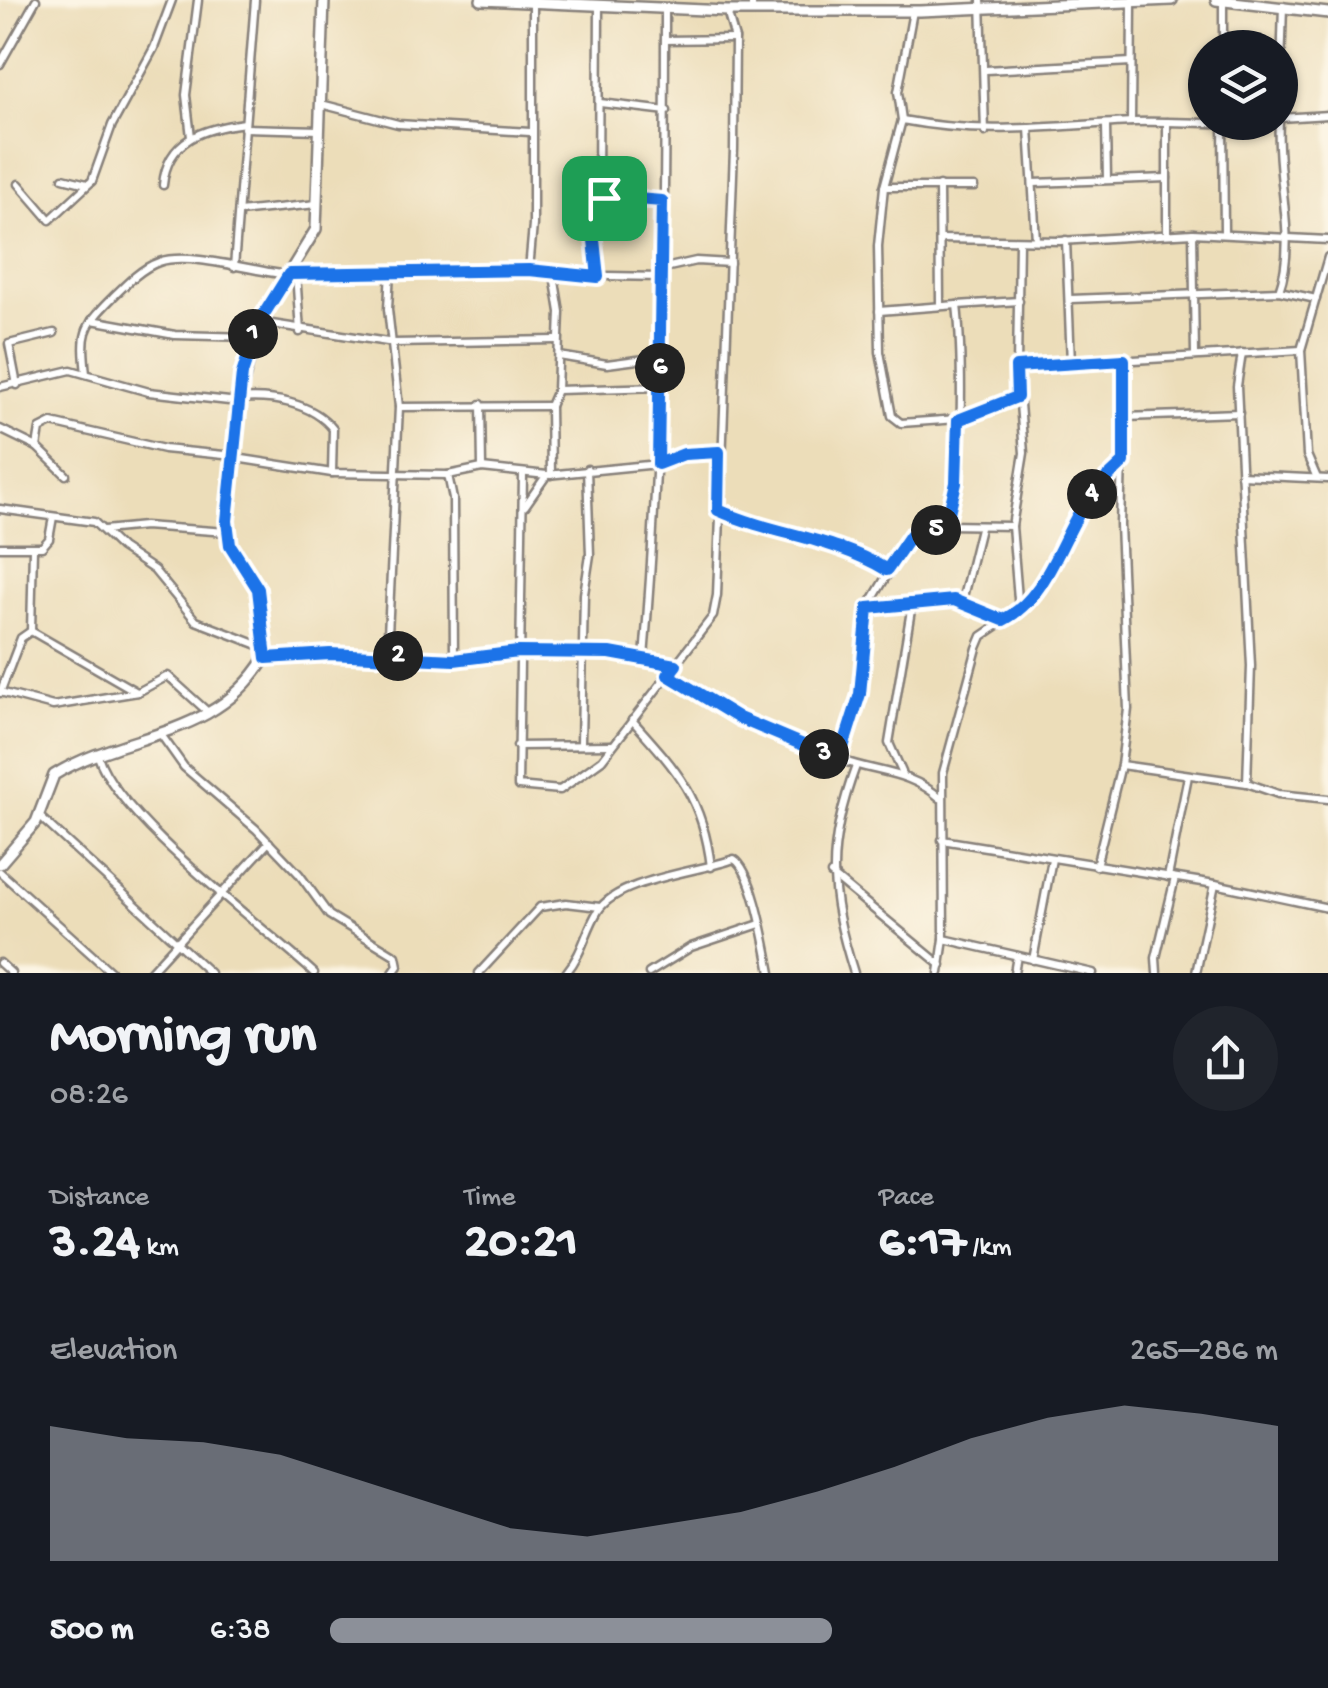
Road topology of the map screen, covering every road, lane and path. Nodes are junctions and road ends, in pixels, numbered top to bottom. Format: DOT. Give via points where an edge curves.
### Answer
graph roads {
  1 [pos="36,0"];
  2 [pos="172,0"];
  3 [pos="198,0"];
  4 [pos="254,0"];
  5 [pos="324,0"];
  6 [pos="481,0"];
  7 [pos="1172,0"];
  8 [pos="1220,0"];
  9 [pos="1148,1"];
  10 [pos="533,2"];
  11 [pos="1261,2"];
  12 [pos="628,3"];
  13 [pos="1095,3"];
  14 [pos="686,4"];
  15 [pos="1132,4"];
  16 [pos="752,5"];
  17 [pos="981,5"];
  18 [pos="1037,5"];
  19 [pos="1283,5"];
  20 [pos="599,6"];
  21 [pos="918,7"];
  22 [pos="665,9"];
  23 [pos="727,11"];
  24 [pos="1328,13"];
  25 [pos="1222,30"];
  26 [pos="1282,30"];
  27 [pos="734,39"];
  28 [pos="665,40"];
  29 [pos="1131,62"];
  30 [pos="0,64"];
  31 [pos="986,70"];
  32 [pos="600,103"];
  33 [pos="321,104"];
  34 [pos="667,111"];
  35 [pos="1328,115"];
  36 [pos="1298,118"];
  37 [pos="902,120"];
  38 [pos="1131,122"];
  39 [pos="1167,122"];
  40 [pos="1188,122"];
  41 [pos="1106,124"];
  42 [pos="244,125"];
  43 [pos="1029,128"];
  44 [pos="320,130"];
  45 [pos="530,132"];
  46 [pos="985,132"];
  47 [pos="191,137"];
  48 [pos="1223,140"];
  49 [pos="1281,140"];
  50 [pos="62,178"];
  51 [pos="1167,178"];
  52 [pos="1107,179"];
  53 [pos="1034,183"];
  54 [pos="20,184"];
  55 [pos="88,185"];
  56 [pos="163,185"];
  57 [pos="939,186"];
  58 [pos="974,186"];
  59 [pos="884,187"];
  60 [pos="600,196"];
  61 [pos="662,201"];
  62 [pos="317,204"];
  63 [pos="239,212"];
  64 [pos="1193,233"];
  65 [pos="1224,233"];
  66 [pos="1167,234"];
  67 [pos="1284,236"];
  68 [pos="940,240"];
  69 [pos="1019,240"];
  70 [pos="1036,240"];
  71 [pos="1066,240"];
  72 [pos="1328,240"];
  73 [pos="1328,257"];
  74 [pos="730,263"];
  75 [pos="234,267"];
  76 [pos="390,270"];
  77 [pos="529,270"];
  78 [pos="292,273"];
  79 [pos="660,273"];
  80 [pos="554,276"];
  81 [pos="598,277"];
  82 [pos="1279,291"];
  83 [pos="1194,296"];
  84 [pos="1071,299"];
  85 [pos="1316,299"];
  86 [pos="1019,301"];
  87 [pos="940,303"];
  88 [pos="957,306"];
  89 [pos="879,310"];
  90 [pos="91,320"];
  91 [pos="259,322"];
  92 [pos="300,332"];
  93 [pos="54,333"];
  94 [pos="252,337"];
  95 [pos="556,340"];
  96 [pos="394,343"];
  97 [pos="4,345"];
  98 [pos="1301,350"];
  99 [pos="1242,353"];
  100 [pos="1195,354"];
  101 [pos="559,356"];
  102 [pos="660,357"];
  103 [pos="1124,360"];
  104 [pos="1070,362"];
  105 [pos="1016,367"];
  106 [pos="86,374"];
  107 [pos="17,384"];
  108 [pos="660,387"];
  109 [pos="0,388"];
  110 [pos="557,390"];
  111 [pos="1017,397"];
  112 [pos="238,400"];
  113 [pos="482,404"];
  114 [pos="550,406"];
  115 [pos="400,407"];
  116 [pos="1240,413"];
  117 [pos="1124,417"];
  118 [pos="958,420"];
  119 [pos="0,429"];
  120 [pos="36,447"];
  121 [pos="719,452"];
  122 [pos="236,457"];
  123 [pos="1124,462"];
  124 [pos="658,464"];
  125 [pos="482,468"];
  126 [pos="587,469"];
  127 [pos="332,473"];
  128 [pos="394,474"];
  129 [pos="66,475"];
  130 [pos="549,475"];
  131 [pos="448,476"];
  132 [pos="523,476"];
  133 [pos="1242,476"];
  134 [pos="1317,478"];
  135 [pos="1328,479"];
  136 [pos="0,509"];
  137 [pos="718,510"];
  138 [pos="54,517"];
  139 [pos="523,518"];
  140 [pos="946,525"];
  141 [pos="1012,526"];
  142 [pos="980,528"];
  143 [pos="104,530"];
  144 [pos="227,532"];
  145 [pos="0,547"];
  146 [pos="33,548"];
  147 [pos="887,570"];
  148 [pos="962,601"];
  149 [pos="912,604"];
  150 [pos="868,608"];
  151 [pos="1018,611"];
  152 [pos="1003,620"];
  153 [pos="31,631"];
  154 [pos="518,652"];
  155 [pos="266,653"];
  156 [pos="386,655"];
  157 [pos="586,655"];
  158 [pos="644,658"];
  159 [pos="454,660"];
  160 [pos="676,665"];
  161 [pos="668,675"];
  162 [pos="0,691"];
  163 [pos="138,692"];
  164 [pos="209,713"];
  165 [pos="632,720"];
  166 [pos="162,736"];
  167 [pos="581,742"];
  168 [pos="614,744"];
  169 [pos="516,746"];
  170 [pos="98,756"];
  171 [pos="839,760"];
  172 [pos="1121,765"];
  173 [pos="856,766"];
  174 [pos="904,774"];
  175 [pos="1188,776"];
  176 [pos="1247,783"];
  177 [pos="941,799"];
  178 [pos="1328,800"];
  179 [pos="38,815"];
  180 [pos="942,840"];
  181 [pos="268,842"];
  182 [pos="1052,859"];
  183 [pos="0,864"];
  184 [pos="1096,866"];
  185 [pos="712,867"];
  186 [pos="0,872"];
  187 [pos="831,874"];
  188 [pos="1172,878"];
  189 [pos="1215,884"];
  190 [pos="220,893"];
  191 [pos="600,907"];
  192 [pos="1328,908"];
  193 [pos="760,924"];
  194 [pos="944,938"];
  195 [pos="176,940"];
  196 [pos="1017,956"];
  197 [pos="1034,960"];
  198 [pos="0,963"];
  199 [pos="940,969"];
  200 [pos="11,973"];
  201 [pos="112,973"];
  202 [pos="149,973"];
  203 [pos="210,973"];
  204 [pos="314,973"];
  205 [pos="392,973"];
  206 [pos="480,973"];
  207 [pos="566,973"];
  208 [pos="649,973"];
  209 [pos="771,973"];
  210 [pos="854,973"];
  211 [pos="1014,973"];
  212 [pos="1088,973"];
  213 [pos="1156,973"];
  214 [pos="1196,973"];
  1 -- 30 [label="street"];
  2 -- 55 [label="street"];
  3 -- 47 [label="street" via="186,94"];
  4 -- 42 [label="street"];
  5 -- 33 [label="street"];
  6 -- 10 [label="street"];
  7 -- 9 [label="street"];
  8 -- 11 [label="street"];
  8 -- 25 [label="street"];
  9 -- 15 [label="street"];
  10 -- 20 [label="street"];
  10 -- 45 [label="street"];
  11 -- 19 [label="street"];
  12 -- 20 [label="street"];
  12 -- 22 [label="street"];
  13 -- 15 [label="street"];
  13 -- 18 [label="street"];
  14 -- 22 [label="street"];
  14 -- 23 [label="street"];
  15 -- 29 [label="street"];
  16 -- 21 [label="street"];
  16 -- 23 [label="street"];
  17 -- 18 [label="street"];
  17 -- 21 [label="street"];
  17 -- 31 [label="street"];
  19 -- 24 [label="street"];
  19 -- 26 [label="street"];
  20 -- 32 [label="street"];
  21 -- 37 [label="street" via="898,92"];
  22 -- 28 [label="street"];
  23 -- 27 [label="street"];
  27 -- 28 [label="street"];
  27 -- 74 [label="street"];
  28 -- 34 [label="street"];
  29 -- 31 [label="street"];
  29 -- 38 [label="street"];
  31 -- 46 [label="street"];
  32 -- 34 [label="street"];
  32 -- 60 [label="street"];
  33 -- 44 [label="street"];
  33 -- 45 [label="street" via="415,126"];
  34 -- 61 [label="street"];
  35 -- 36 [label="street"];
  37 -- 46 [label="street"];
  37 -- 59 [label="street"];
  38 -- 39 [label="street"];
  38 -- 41 [label="street"];
  39 -- 40 [label="street"];
  39 -- 51 [label="street"];
  41 -- 43 [label="street"];
  41 -- 52 [label="street"];
  42 -- 44 [label="street"];
  42 -- 47 [label="street"];
  42 -- 63 [label="street"];
  43 -- 46 [label="street"];
  43 -- 53 [label="street"];
  44 -- 62 [label="street"];
  45 -- 77 [label="street"];
  47 -- 56 [label="street" via="168,158"];
  48 -- 65 [label="street"];
  49 -- 67 [label="street"];
  50 -- 55 [label="street"];
  51 -- 52 [label="street"];
  51 -- 66 [label="street"];
  52 -- 53 [label="street"];
  53 -- 70 [label="street"];
  54 -- 55 [label="street" via="50,220"];
  57 -- 58 [label="street"];
  57 -- 59 [label="street"];
  57 -- 68 [label="street"];
  59 -- 89 [label="street"];
  60 -- 61 [label="street"];
  60 -- 81 [label="street"];
  61 -- 79 [label="street"];
  62 -- 63 [label="street"];
  62 -- 78 [label="street" via="312,238"];
  63 -- 75 [label="street"];
  64 -- 65 [label="street"];
  64 -- 66 [label="street"];
  64 -- 83 [label="street"];
  65 -- 67 [label="street"];
  66 -- 71 [label="street"];
  67 -- 72 [label="street"];
  67 -- 82 [label="street" via="1288,260"];
  68 -- 69 [label="street"];
  68 -- 87 [label="street"];
  69 -- 70 [label="street"];
  69 -- 86 [label="street"];
  70 -- 71 [label="street"];
  71 -- 84 [label="street"];
  73 -- 85 [label="street"];
  74 -- 79 [label="street" via="696,262"];
  74 -- 121 [label="street"];
  75 -- 78 [label="street"];
  75 -- 90 [label="street" via="159,262"];
  76 -- 77 [label="street"];
  76 -- 78 [label="street"];
  76 -- 96 [label="street"];
  77 -- 80 [label="street"];
  78 -- 91 [label="street"];
  78 -- 92 [label="street"];
  79 -- 81 [label="street"];
  79 -- 102 [label="street"];
  80 -- 81 [label="street"];
  80 -- 95 [label="street"];
  82 -- 83 [label="street"];
  82 -- 85 [label="street"];
  83 -- 84 [label="street"];
  83 -- 100 [label="street"];
  84 -- 104 [label="street"];
  85 -- 98 [label="street"];
  86 -- 88 [label="street"];
  86 -- 105 [label="street"];
  87 -- 88 [label="street"];
  87 -- 89 [label="street"];
  88 -- 118 [label="street"];
  89 -- 118 [label="street" via="893,419"];
  90 -- 94 [label="street" via="174,335"];
  90 -- 106 [label="street" via="83,336"];
  91 -- 92 [label="street"];
  91 -- 94 [label="street"];
  92 -- 96 [label="street"];
  93 -- 97 [label="street"];
  94 -- 112 [label="street"];
  95 -- 96 [label="street"];
  95 -- 101 [label="street"];
  96 -- 115 [label="street"];
  97 -- 107 [label="street"];
  98 -- 99 [label="street"];
  98 -- 134 [label="street" via="1307,454"];
  99 -- 100 [label="street"];
  99 -- 116 [label="street"];
  100 -- 103 [label="street"];
  101 -- 102 [label="street" via="607,364"];
  101 -- 110 [label="street"];
  102 -- 108 [label="street"];
  103 -- 104 [label="street"];
  103 -- 117 [label="street"];
  104 -- 105 [label="street"];
  105 -- 111 [label="street"];
  106 -- 107 [label="street" via="61,370"];
  106 -- 112 [label="street" via="148,392"];
  107 -- 109 [label="street"];
  108 -- 110 [label="street"];
  108 -- 124 [label="street"];
  110 -- 114 [label="street"];
  111 -- 118 [label="street"];
  111 -- 141 [label="street" via="1024,452"];
  112 -- 122 [label="street"];
  112 -- 127 [label="street" via="263,397 317,414 332,429"];
  113 -- 114 [label="street"];
  113 -- 115 [label="street"];
  113 -- 125 [label="street"];
  114 -- 130 [label="street"];
  115 -- 128 [label="street"];
  116 -- 117 [label="street"];
  116 -- 133 [label="street"];
  117 -- 123 [label="street"];
  118 -- 140 [label="street" via="956,483"];
  119 -- 120 [label="street"];
  120 -- 122 [label="street" via="40,428 52,423 164,449"];
  120 -- 129 [label="street"];
  121 -- 124 [label="street"];
  121 -- 137 [label="street"];
  122 -- 127 [label="street"];
  122 -- 144 [label="street"];
  123 -- 151 [label="street" via="1086,502 1042,582"];
  123 -- 172 [label="street" via="1120,525 1128,709"];
  124 -- 126 [label="street"];
  124 -- 158 [label="street"];
  125 -- 131 [label="street"];
  125 -- 132 [label="street"];
  126 -- 130 [label="street"];
  126 -- 157 [label="street"];
  127 -- 128 [label="street"];
  128 -- 131 [label="street"];
  128 -- 156 [label="street"];
  130 -- 132 [label="street"];
  130 -- 139 [label="street" via="532,493"];
  131 -- 159 [label="street" via="454,499"];
  132 -- 139 [label="street"];
  133 -- 134 [label="street"];
  133 -- 176 [label="street" via="1252,712"];
  134 -- 135 [label="street"];
  136 -- 138 [label="street"];
  137 -- 147 [label="street" via="834,542"];
  137 -- 160 [label="street" via="712,616"];
  138 -- 143 [label="street" via="80,517"];
  138 -- 146 [label="street" via="48,539"];
  139 -- 154 [label="street"];
  140 -- 142 [label="street"];
  140 -- 147 [label="street" via="911,535"];
  141 -- 142 [label="street"];
  141 -- 151 [label="street"];
  142 -- 148 [label="street"];
  143 -- 144 [label="street"];
  143 -- 155 [label="street" via="154,570 196,622"];
  144 -- 155 [label="street" via="258,589"];
  145 -- 146 [label="street"];
  146 -- 153 [label="street"];
  147 -- 150 [label="street"];
  148 -- 149 [label="street"];
  148 -- 152 [label="street"];
  149 -- 150 [label="street"];
  149 -- 174 [label="street" via="889,742"];
  150 -- 171 [label="street" via="860,694"];
  151 -- 152 [label="street"];
  152 -- 177 [label="street" via="977,648 948,744"];
  153 -- 162 [label="street" via="21,638"];
  153 -- 163 [label="street"];
  154 -- 157 [label="street"];
  154 -- 159 [label="street"];
  154 -- 169 [label="street"];
  155 -- 156 [label="street"];
  155 -- 164 [label="street" via="243,686"];
  156 -- 159 [label="street"];
  157 -- 158 [label="street"];
  157 -- 167 [label="street"];
  158 -- 160 [label="street"];
  160 -- 161 [label="street"];
  161 -- 165 [label="street"];
  161 -- 171 [label="street" via="739,718"];
  162 -- 163 [label="street" via="53,706"];
  163 -- 164 [label="street" via="174,677"];
  164 -- 166 [label="street"];
  165 -- 168 [label="street"];
  165 -- 185 [label="street" via="689,786"];
  166 -- 170 [label="street"];
  166 -- 181 [label="street" via="184,767"];
  167 -- 168 [label="street"];
  167 -- 169 [label="street"];
  168 -- 169 [label="street" via="560,790 518,786"];
  170 -- 179 [label="street" via="54,776"];
  170 -- 190 [label="street" via="112,784"];
  171 -- 173 [label="street"];
  172 -- 175 [label="street"];
  172 -- 184 [label="street"];
  173 -- 174 [label="street"];
  173 -- 187 [label="street" via="842,804"];
  174 -- 177 [label="street"];
  175 -- 176 [label="street"];
  175 -- 188 [label="street"];
  176 -- 178 [label="street"];
  177 -- 180 [label="street"];
  179 -- 183 [label="street"];
  179 -- 195 [label="street"];
  180 -- 182 [label="street"];
  180 -- 194 [label="street"];
  181 -- 190 [label="street"];
  181 -- 205 [label="street" via="329,914 396,956"];
  182 -- 184 [label="street"];
  182 -- 197 [label="street"];
  184 -- 188 [label="street"];
  185 -- 191 [label="street" via="638,885"];
  185 -- 193 [label="street" via="739,860"];
  186 -- 201 [label="street"];
  187 -- 199 [label="street"];
  187 -- 210 [label="street"];
  188 -- 189 [label="street"];
  188 -- 213 [label="street"];
  189 -- 192 [label="street"];
  189 -- 214 [label="street"];
  190 -- 195 [label="street"];
  190 -- 204 [label="street"];
  191 -- 206 [label="street" via="540,907"];
  191 -- 207 [label="street" via="581,955"];
  193 -- 208 [label="street" via="691,947"];
  193 -- 209 [label="street"];
  194 -- 196 [label="street"];
  194 -- 199 [label="street"];
  195 -- 202 [label="street"];
  195 -- 203 [label="street"];
  196 -- 197 [label="street"];
  196 -- 211 [label="street"];
  197 -- 212 [label="street"];
  198 -- 200 [label="street"];
}
